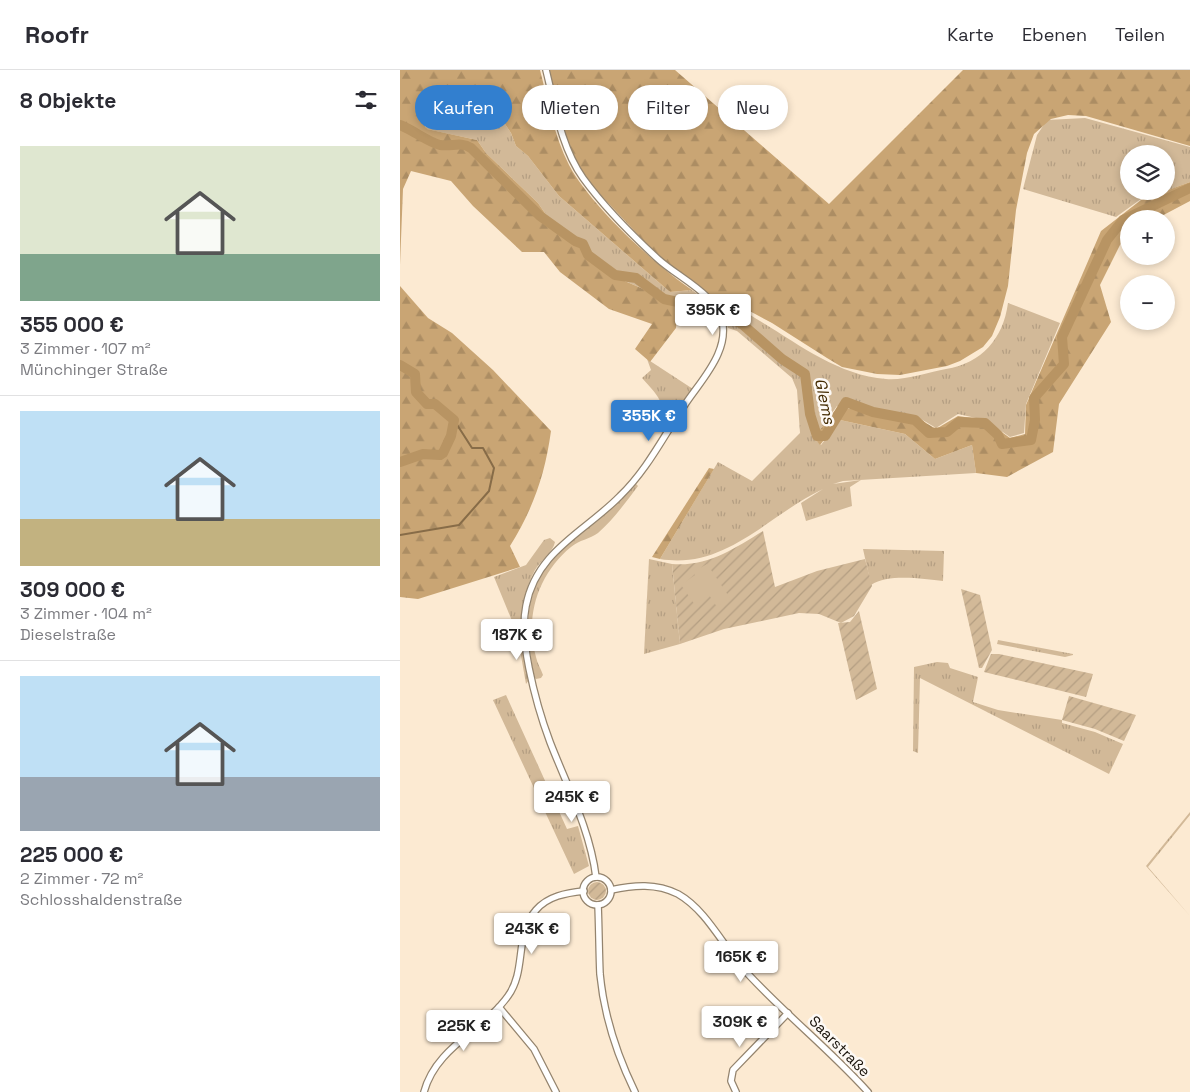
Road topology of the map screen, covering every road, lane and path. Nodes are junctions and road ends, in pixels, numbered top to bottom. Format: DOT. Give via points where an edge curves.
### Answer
graph roads {
  1 [pos="546,70"];
  2 [pos="596,877"];
  3 [pos="611,890"];
  4 [pos="584,891"];
  5 [pos="598,905"];
  6 [pos="499,1007"];
  7 [pos="788,1013"];
  8 [pos="424,1092"];
  9 [pos="556,1092"];
  10 [pos="635,1092"];
  11 [pos="736,1092"];
  12 [pos="868,1092"];
  1 -- 2 [label="street" via="574,164 603,202 655,257 713,304 722,321 723,334 719,353 640,474 612,504 548,558 536,574 528,598 525,637 532,684 547,733 585,829"];
  2 -- 3 [label="street" via="607,881"];
  2 -- 4 [label="street" via="587,882"];
  3 -- 5 [label="street" via="607,900"];
  3 -- 7 [label="street, Saarstraße" via="649,886 684,898 746,973"];
  4 -- 5 [label="street" via="588,901"];
  4 -- 6 [label="street" via="550,899 533,914 524,933 516,981"];
  5 -- 10 [label="street" via="600,974 605,1004 618,1053"];
  6 -- 8 [label="street" via="440,1061"];
  6 -- 9 [label="street" via="538,1056"];
  7 -- 11 [label="street" via="733,1070 731,1081"];
  7 -- 12 [label="street, Saarstraße"];
}
